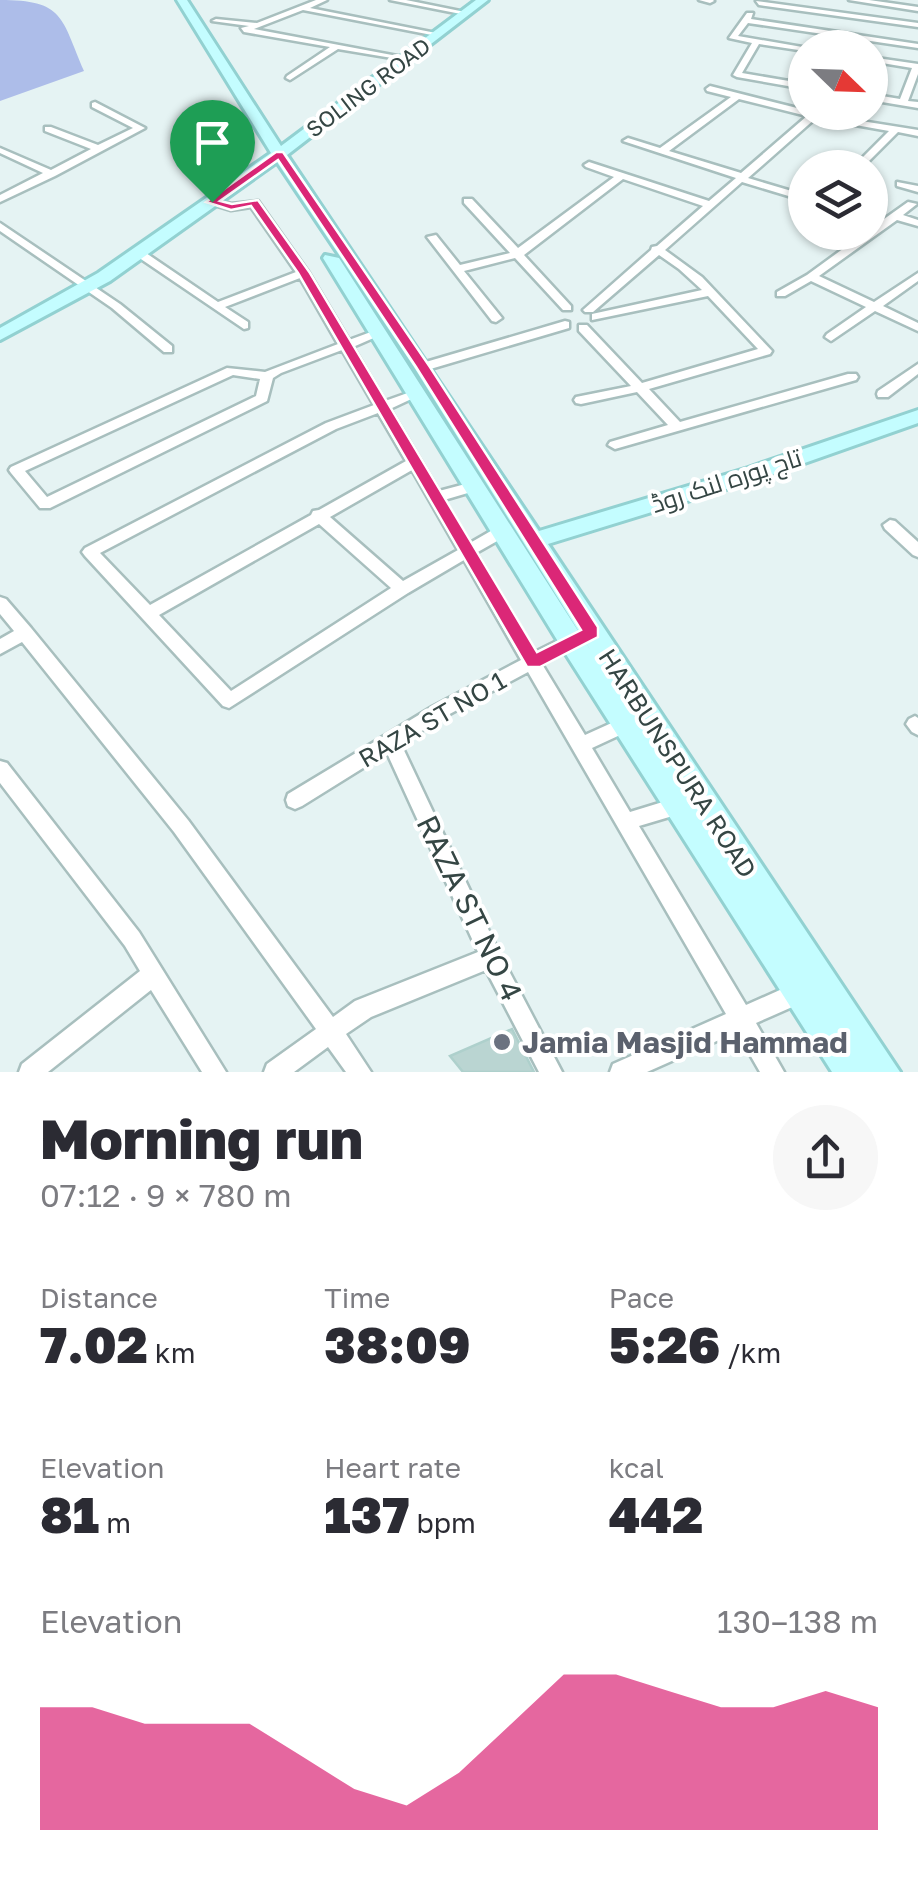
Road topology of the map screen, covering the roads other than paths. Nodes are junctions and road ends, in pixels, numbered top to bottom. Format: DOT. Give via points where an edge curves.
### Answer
graph roads {
  1 [pos="322,0"];
  2 [pos="394,0"];
  3 [pos="483,0"];
  4 [pos="853,0"];
  5 [pos="182,1"];
  6 [pos="760,2"];
  7 [pos="300,8"];
  8 [pos="918,9"];
  9 [pos="466,13"];
  10 [pos="746,20"];
  11 [pos="216,21"];
  12 [pos="258,25"];
  13 [pos="918,25"];
  14 [pos="437,34"];
  15 [pos="757,41"];
  16 [pos="337,46"];
  17 [pos="788,46"];
  18 [pos="918,46"];
  19 [pos="404,58"];
  20 [pos="888,62"];
  21 [pos="917,66"];
  22 [pos="290,78"];
  23 [pos="788,82"];
  24 [pos="710,89"];
  25 [pos="737,96"];
  26 [pos="888,99"];
  27 [pos="903,102"];
  28 [pos="95,105"];
  29 [pos="918,105"];
  30 [pos="788,109"];
  31 [pos="888,128"];
  32 [pos="48,129"];
  33 [pos="896,129"];
  34 [pos="797,130"];
  35 [pos="918,134"];
  36 [pos="628,141"];
  37 [pos="98,149"];
  38 [pos="2,150"];
  39 [pos="874,150"];
  40 [pos="662,151"];
  41 [pos="275,158"];
  42 [pos="589,166"];
  43 [pos="52,174"];
  44 [pos="621,176"];
  45 [pos="743,178"];
  46 [pos="900,184"];
  47 [pos="918,189"];
  48 [pos="788,193"];
  49 [pos="0,199"];
  50 [pos="468,200"];
  51 [pos="212,202"];
  52 [pos="912,204"];
  53 [pos="710,205"];
  54 [pos="895,216"];
  55 [pos="918,224"];
  56 [pos="0,226"];
  57 [pos="432,237"];
  58 [pos="656,250"];
  59 [pos="138,253"];
  60 [pos="516,255"];
  61 [pos="458,269"];
  62 [pos="304,273"];
  63 [pos="918,276"];
  64 [pos="811,277"];
  65 [pos="88,288"];
  66 [pos="710,292"];
  67 [pos="781,294"];
  68 [pos="218,306"];
  69 [pos="567,308"];
  70 [pos="876,308"];
  71 [pos="593,313"];
  72 [pos="496,318"];
  73 [pos="244,325"];
  74 [pos="565,325"];
  75 [pos="583,328"];
  76 [pos="918,328"];
  77 [pos="379,333"];
  78 [pos="0,334"];
  79 [pos="831,336"];
  80 [pos="343,345"];
  81 [pos="168,349"];
  82 [pos="423,367"];
  83 [pos="918,368"];
  84 [pos="267,376"];
  85 [pos="852,377"];
  86 [pos="638,388"];
  87 [pos="416,394"];
  88 [pos="883,394"];
  89 [pos="580,400"];
  90 [pos="380,406"];
  91 [pos="918,416"];
  92 [pos="678,427"];
  93 [pos="614,444"];
  94 [pos="414,463"];
  95 [pos="473,487"];
  96 [pos="435,497"];
  97 [pos="318,515"];
  98 [pos="890,525"];
  99 [pos="502,532"];
  100 [pos="534,540"];
  101 [pos="466,551"];
  102 [pos="918,551"];
  103 [pos="402,589"];
  104 [pos="0,602"];
  105 [pos="148,614"];
  106 [pos="25,634"];
  107 [pos="581,636"];
  108 [pos="0,647"];
  109 [pos="534,662"];
  110 [pos="627,724"];
  111 [pos="391,742"];
  112 [pos="583,744"];
  113 [pos="0,769"];
  114 [pos="295,800"];
  115 [pos="679,806"];
  116 [pos="628,821"];
  117 [pos="491,958"];
  118 [pos="154,974"];
  119 [pos="800,992"];
  120 [pos="742,1020"];
  121 [pos="330,1032"];
  122 [pos="30,1072"];
  123 [pos="214,1072"];
  124 [pos="275,1072"];
  125 [pos="360,1072"];
  126 [pos="551,1072"];
  127 [pos="621,1072"];
  128 [pos="773,1072"];
  129 [pos="852,1072"];
  130 [pos="882,1072"];
  1 -- 7 [label="street"];
  2 -- 9 [label="street"];
  3 -- 9 [label="main road, SOLING ROAD"];
  4 -- 8 [label="street"];
  5 -- 41 [label="main road, HARBUNSPURA ROAD"];
  6 -- 10 [label="street"];
  6 -- 13 [label="street"];
  7 -- 12 [label="street"];
  7 -- 14 [label="street"];
  9 -- 14 [label="main road, SOLING ROAD"];
  10 -- 15 [label="street" via="733,38"];
  10 -- 18 [label="street"];
  11 -- 12 [label="street"];
  12 -- 16 [label="street" via="244,30"];
  14 -- 19 [label="main road, SOLING ROAD"];
  15 -- 17 [label="street"];
  15 -- 23 [label="street" via="737,74"];
  16 -- 19 [label="street"];
  16 -- 22 [label="street"];
  19 -- 41 [label="main road, SOLING ROAD"];
  20 -- 21 [label="street"];
  21 -- 27 [label="street"];
  24 -- 25 [label="street"];
  25 -- 30 [label="street"];
  25 -- 40 [label="street"];
  26 -- 27 [label="street"];
  27 -- 29 [label="street"];
  28 -- 37 [label="street" via="140,128"];
  31 -- 33 [label="street"];
  32 -- 37 [label="street"];
  33 -- 35 [label="street"];
  33 -- 39 [label="street"];
  34 -- 45 [label="street"];
  36 -- 40 [label="street"];
  37 -- 43 [label="street"];
  38 -- 43 [label="street"];
  40 -- 45 [label="street"];
  41 -- 51 [label="main road, SOLING ROAD"];
  41 -- 77 [label="main road, HARBUNSPURA ROAD"];
  41 -- 82 [label="main road, HARBUNSPURA ROAD"];
  42 -- 44 [label="street"];
  43 -- 49 [label="street"];
  44 -- 53 [label="street"];
  44 -- 60 [label="street"];
  45 -- 48 [label="street"];
  45 -- 53 [label="street"];
  46 -- 47 [label="street"];
  50 -- 60 [label="street"];
  51 -- 59 [label="main road, SOLING ROAD"];
  51 -- 62 [label="street" via="254,202"];
  52 -- 54 [label="street"];
  53 -- 58 [label="street"];
  54 -- 55 [label="street"];
  54 -- 64 [label="street"];
  56 -- 65 [label="street"];
  57 -- 61 [label="street"];
  58 -- 66 [label="street"];
  58 -- 71 [label="street"];
  59 -- 65 [label="main road, SOLING ROAD"];
  59 -- 68 [label="street"];
  60 -- 61 [label="street"];
  60 -- 69 [label="street"];
  61 -- 72 [label="street"];
  62 -- 68 [label="street"];
  62 -- 80 [label="street"];
  63 -- 70 [label="street"];
  64 -- 67 [label="street"];
  64 -- 70 [label="street"];
  65 -- 78 [label="main road, SOLING ROAD"];
  65 -- 81 [label="street"];
  66 -- 71 [label="street"];
  66 -- 86 [label="street" via="766,350"];
  68 -- 73 [label="street"];
  69 -- 71 [label="street"];
  69 -- 74 [label="street" via="559,316"];
  70 -- 76 [label="street"];
  70 -- 79 [label="street"];
  71 -- 75 [label="street" via="596,322"];
  74 -- 75 [label="street"];
  74 -- 82 [label="street"];
  75 -- 86 [label="street"];
  77 -- 80 [label="street"];
  77 -- 87 [label="main road, HARBUNSPURA ROAD"];
  80 -- 84 [label="street"];
  80 -- 90 [label="street"];
  82 -- 100 [label="main road, HARBUNSPURA ROAD"];
  83 -- 88 [label="street"];
  84 -- 84 [label="street" via="262,398 44,504 16,470 231,371"];
  85 -- 92 [label="street"];
  86 -- 89 [label="street"];
  86 -- 92 [label="street"];
  87 -- 90 [label="street"];
  87 -- 95 [label="main road, HARBUNSPURA ROAD"];
  90 -- 94 [label="street"];
  90 -- 105 [label="street" via="90,552"];
  91 -- 100 [label="main road, تاج پورہ لنک روڈ"];
  92 -- 93 [label="street"];
  94 -- 96 [label="street"];
  94 -- 97 [label="street"];
  95 -- 96 [label="street"];
  95 -- 99 [label="main road, HARBUNSPURA ROAD"];
  96 -- 101 [label="street"];
  97 -- 103 [label="street"];
  97 -- 105 [label="street"];
  98 -- 102 [label="street"];
  99 -- 101 [label="street"];
  99 -- 107 [label="main road, HARBUNSPURA ROAD"];
  100 -- 107 [label="main road, HARBUNSPURA ROAD"];
  101 -- 103 [label="street"];
  101 -- 109 [label="street"];
  103 -- 105 [label="street" via="229,701"];
  104 -- 106 [label="street"];
  106 -- 108 [label="street"];
  106 -- 121 [label="street" via="180,826"];
  107 -- 109 [label="street, RAZA ST NO 1"];
  107 -- 110 [label="main road, HARBUNSPURA ROAD"];
  107 -- 130 [label="main road, HARBUNSPURA ROAD"];
  109 -- 111 [label="street, RAZA ST NO 1"];
  109 -- 112 [label="street"];
  110 -- 112 [label="street"];
  110 -- 115 [label="main road, HARBUNSPURA ROAD"];
  111 -- 114 [label="street, RAZA ST NO 1"];
  111 -- 117 [label="street, RAZA ST NO 4"];
  112 -- 116 [label="street"];
  113 -- 118 [label="street"];
  115 -- 116 [label="street"];
  115 -- 119 [label="main road, HARBUNSPURA ROAD"];
  116 -- 120 [label="street"];
  117 -- 121 [label="street" via="363,1008"];
  117 -- 126 [label="street, RAZA ST NO 4"];
  118 -- 122 [label="street"];
  118 -- 123 [label="street"];
  119 -- 120 [label="street"];
  119 -- 129 [label="main road, HARBUNSPURA ROAD"];
  120 -- 127 [label="street"];
  120 -- 128 [label="street"];
  121 -- 124 [label="street"];
  121 -- 125 [label="street"];
}
